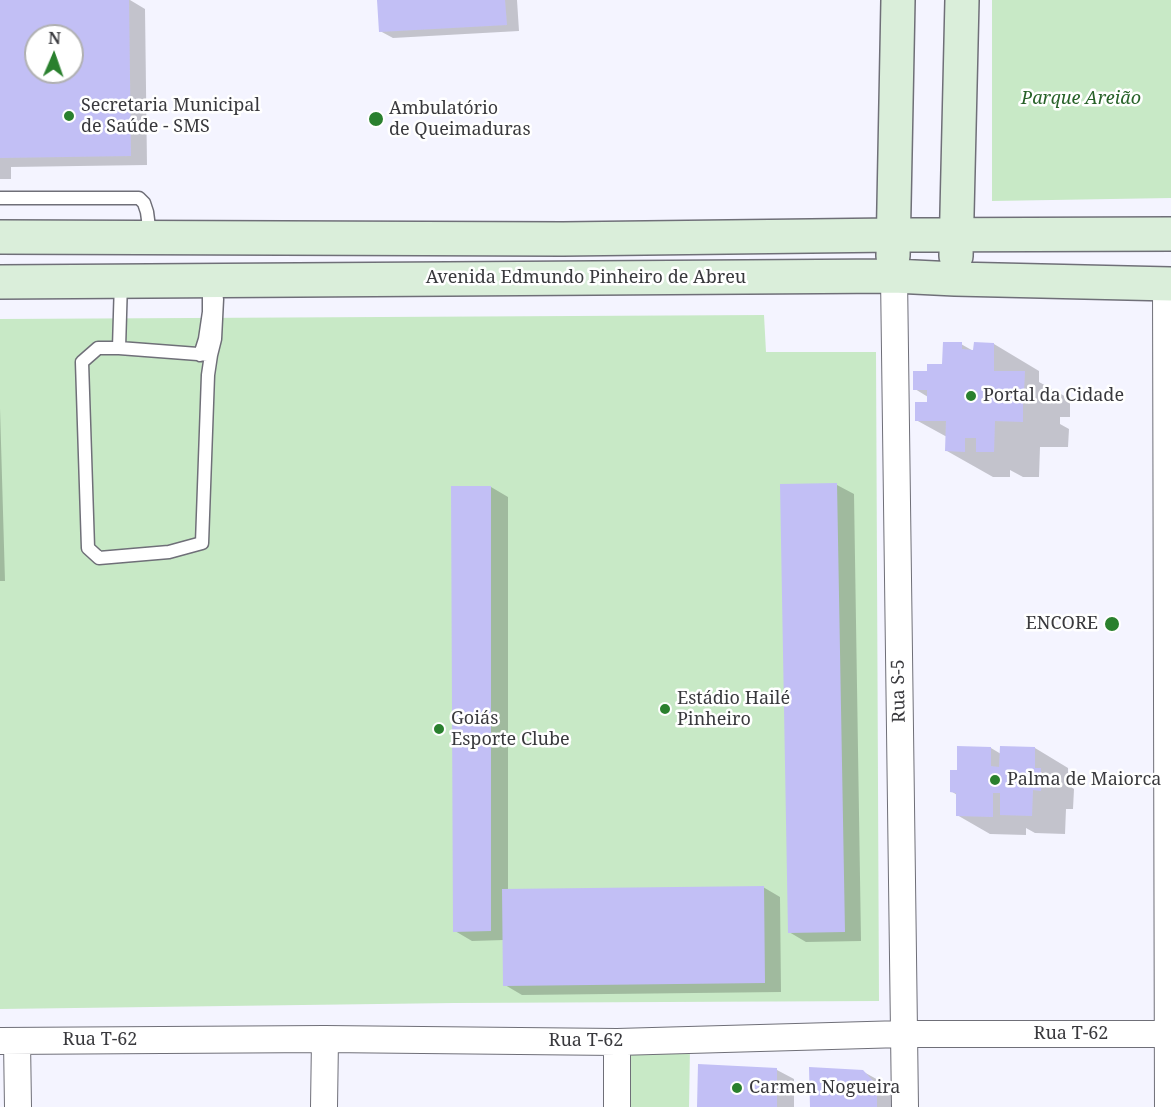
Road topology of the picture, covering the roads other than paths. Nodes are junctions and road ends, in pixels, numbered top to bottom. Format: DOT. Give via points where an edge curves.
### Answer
graph roads {
  1 [pos="898,0"];
  2 [pos="962,0"];
  3 [pos="0,198"];
  4 [pos="893,234"];
  5 [pos="957,234"];
  6 [pos="1171,234"];
  7 [pos="0,237"];
  8 [pos="150,237"];
  9 [pos="894,276"];
  10 [pos="955,279"];
  11 [pos="121,281"];
  12 [pos="213,281"];
  13 [pos="0,282"];
  14 [pos="1169,284"];
  15 [pos="119,348"];
  16 [pos="206,355"];
  17 [pos="903,1034"];
  18 [pos="1169,1034"];
  19 [pos="324,1039"];
  20 [pos="9,1041"];
  21 [pos="617,1042"];
  22 [pos="18,1107"];
  23 [pos="324,1107"];
  24 [pos="617,1107"];
  25 [pos="905,1107"];
  26 [pos="1168,1107"];
  1 -- 4 [label="main road"];
  2 -- 5 [label="main road"];
  3 -- 8 [label="lane" via="139,198 147,212"];
  4 -- 5 [label="main road"];
  4 -- 8 [label="main road" via="563,239"];
  4 -- 9 [label="main road"];
  5 -- 6 [label="main road"];
  5 -- 10 [label="main road"];
  7 -- 8 [label="main road"];
  9 -- 10 [label="main road, Avenida Edmundo Pinheiro de Abreu"];
  9 -- 12 [label="main road, Avenida Edmundo Pinheiro de Abreu"];
  9 -- 17 [label="street, Rua S-5"];
  10 -- 14 [label="main road, Avenida Edmundo Pinheiro de Abreu"];
  11 -- 12 [label="main road, Avenida Edmundo Pinheiro de Abreu"];
  11 -- 13 [label="main road, Avenida Edmundo Pinheiro de Abreu"];
  11 -- 15 [label="lane"];
  12 -- 16 [label="lane"];
  14 -- 18 [label="street"];
  15 -- 16 [label="lane"];
  15 -- 16 [label="lane" via="98,348 82,362 88,548 99,558 169,552 202,543"];
  17 -- 18 [label="street, Rua T-62"];
  17 -- 21 [label="street, Rua T-62"];
  17 -- 25 [label="street, Rua S-5"];
  18 -- 26 [label="street"];
  19 -- 20 [label="street, Rua T-62"];
  19 -- 21 [label="street, Rua T-62"];
  19 -- 23 [label="street"];
  20 -- 22 [label="street"];
  21 -- 24 [label="street"];
}
